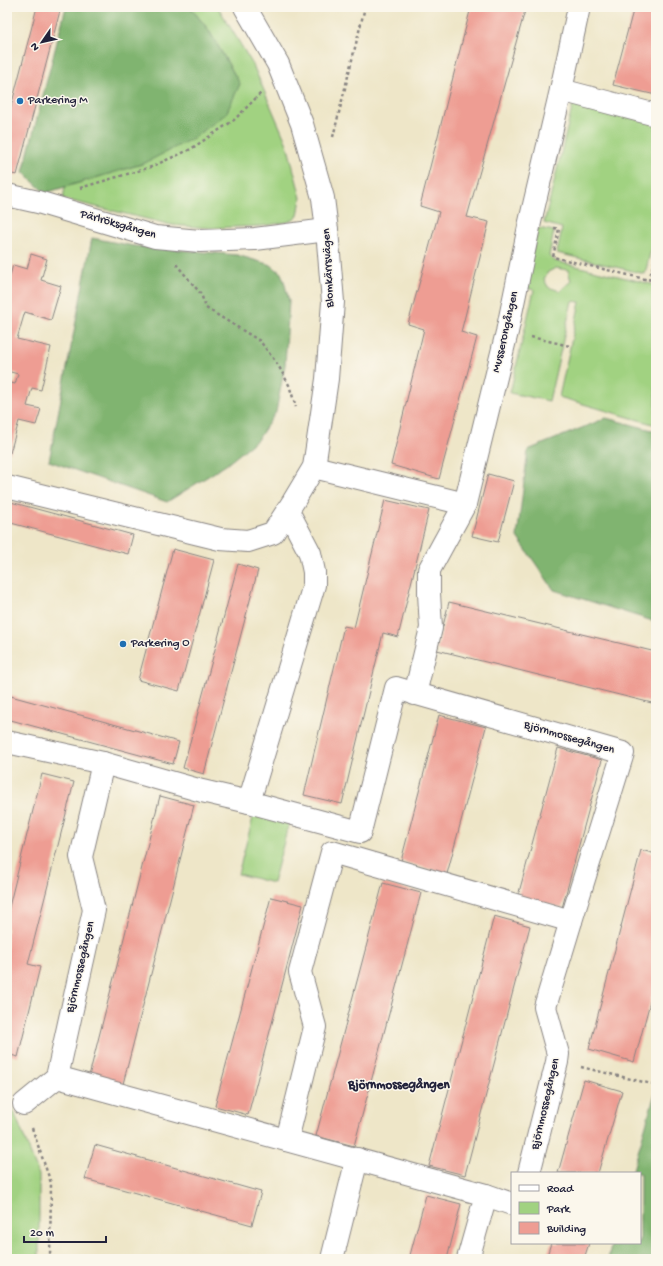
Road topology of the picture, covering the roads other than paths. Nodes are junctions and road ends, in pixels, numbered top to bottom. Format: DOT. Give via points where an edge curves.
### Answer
graph roads {
  1 [pos="246,7"];
  2 [pos="579,7"];
  3 [pos="561,90"];
  4 [pos="656,115"];
  5 [pos="7,196"];
  6 [pos="327,230"];
  7 [pos="314,467"];
  8 [pos="7,487"];
  9 [pos="465,504"];
  10 [pos="288,511"];
  11 [pos="416,694"];
  12 [pos="7,742"];
  13 [pos="103,763"];
  14 [pos="249,802"];
  15 [pos="339,826"];
  16 [pos="332,852"];
  17 [pos="571,921"];
  18 [pos="57,1077"];
  19 [pos="24,1104"];
  20 [pos="287,1140"];
  21 [pos="357,1159"];
  22 [pos="529,1172"];
  23 [pos="486,1195"];
  24 [pos="511,1204"];
  25 [pos="332,1259"];
  26 [pos="468,1259"];
  1 -- 6 [label="street, Blomkärrsvägen" via="278,64 302,124 323,198"];
  2 -- 3 [label="street, Musserongången"];
  3 -- 4 [label="street"];
  3 -- 9 [label="street, Musserongången" via="507,332"];
  5 -- 6 [label="street, Pärlröksgången" via="38,202 155,237 200,241 255,239"];
  6 -- 7 [label="street, Blomkärrsvägen" via="333,302 327,379"];
  7 -- 9 [label="street"];
  7 -- 10 [label="street, Blomkärrsvägen"];
  8 -- 10 [label="street, Blomkärrsvägen" via="220,539 248,540 273,533"];
  9 -- 11 [label="street" via="430,570 431,628"];
  10 -- 14 [label="street" via="310,553 314,585"];
  11 -- 15 [label="street, Björnmossegången" via="396,688 360,832"];
  11 -- 17 [label="street, Björnmossegången" via="623,753"];
  12 -- 13 [label="street, Björnmossegången"];
  13 -- 14 [label="street, Björnmossegången"];
  13 -- 18 [label="street, Björnmossegången" via="81,857 94,910"];
  14 -- 15 [label="street, Björnmossegången"];
  15 -- 16 [label="street"];
  16 -- 17 [label="street"];
  16 -- 20 [label="street" via="300,972 315,1027"];
  17 -- 22 [label="street, Björnmossegången" via="545,1007 558,1054"];
  18 -- 19 [label="street"];
  18 -- 20 [label="street"];
  20 -- 21 [label="street"];
  21 -- 23 [label="street"];
  21 -- 25 [label="street"];
  23 -- 24 [label="street"];
  23 -- 26 [label="street"];
}
